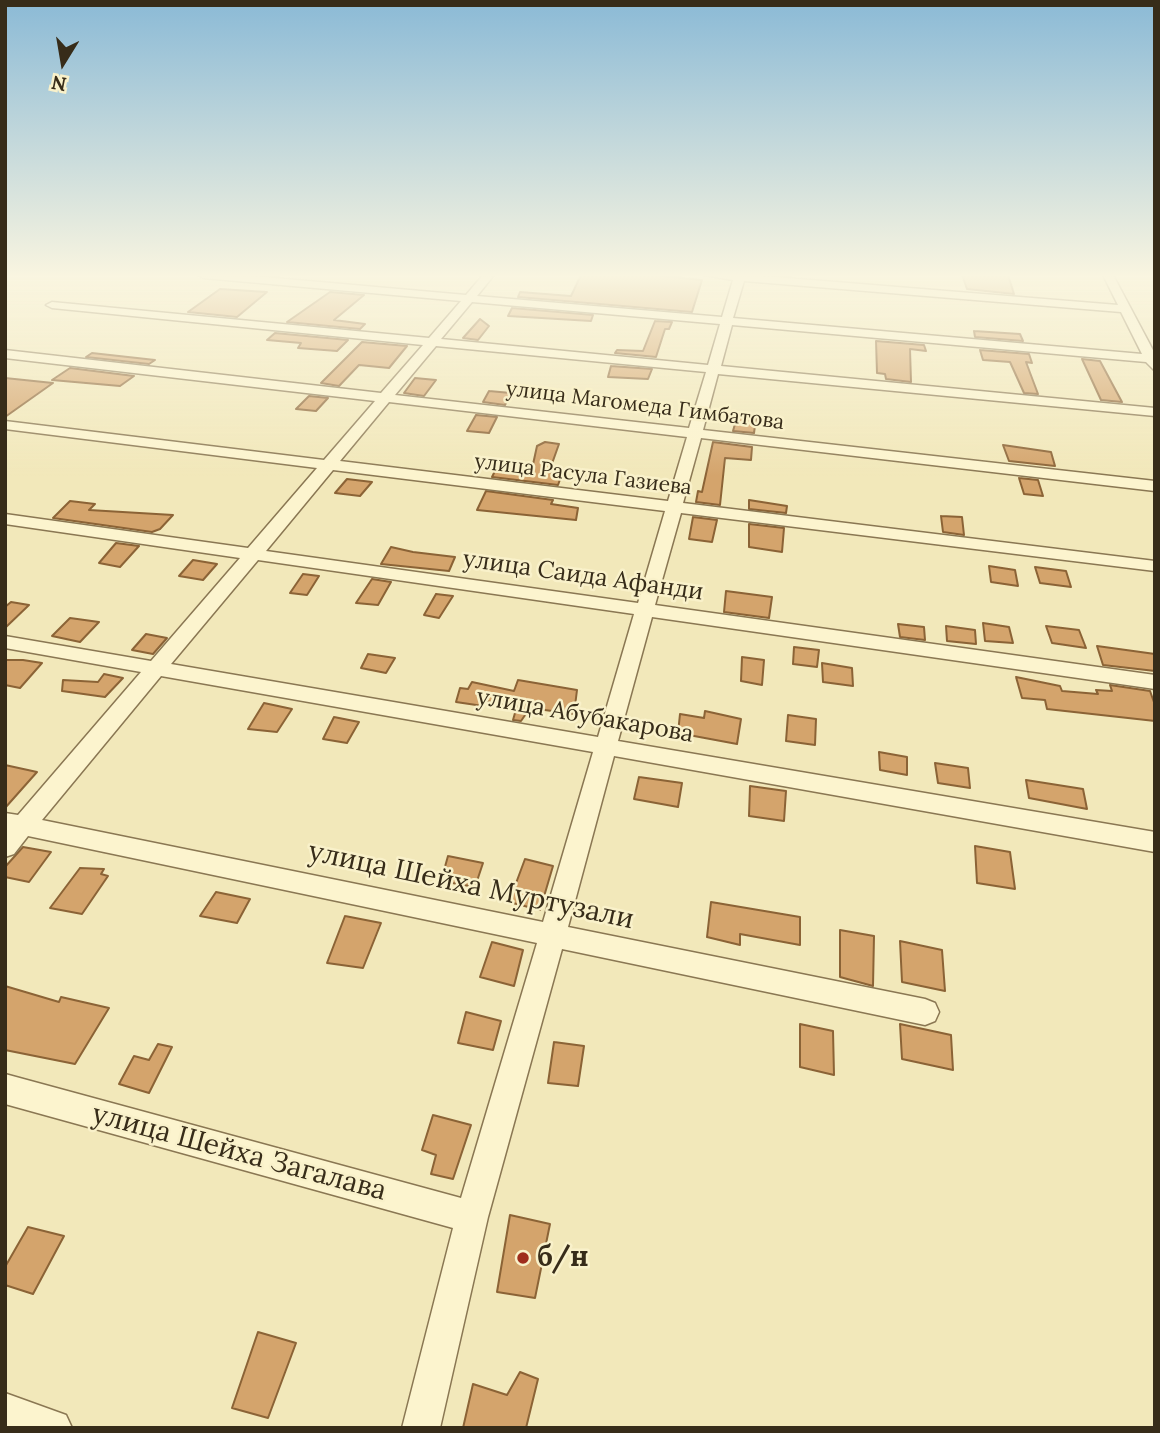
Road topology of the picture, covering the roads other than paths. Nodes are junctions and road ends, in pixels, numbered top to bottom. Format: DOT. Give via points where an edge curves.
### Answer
graph roads {
  1 [pos="433,342"];
  2 [pos="721,342"];
  3 [pos="933,342"];
  4 [pos="1142,342"];
  5 [pos="5,354"];
  6 [pos="1153,363"];
  7 [pos="713,369"];
  8 [pos="385,398"];
  9 [pos="1155,412"];
  10 [pos="5,425"];
  11 [pos="695,433"];
  12 [pos="329,465"];
  13 [pos="1155,486"];
  14 [pos="674,507"];
  15 [pos="5,519"];
  16 [pos="253,554"];
  17 [pos="1155,566"];
  18 [pos="645,610"];
  19 [pos="5,642"];
  20 [pos="157,668"];
  21 [pos="1155,682"];
  22 [pos="606,747"];
  23 [pos="15,824"];
  24 [pos="1155,842"];
  25 [pos="5,848"];
  26 [pos="552,935"];
  27 [pos="925,1012"];
  28 [pos="5,1089"];
  29 [pos="472,1217"];
  30 [pos="5,1412"];
  31 [pos="53,1428"];
  32 [pos="421,1428"];
  1 -- 7 [label="street"];
  1 -- 8 [label="street"];
  2 -- 7 [label="street"];
  3 -- 6 [label="street"];
  4 -- 6 [label="street"];
  5 -- 8 [label="street, улица Магомеда Гимбатова"];
  7 -- 9 [label="street"];
  7 -- 11 [label="street"];
  8 -- 11 [label="street, улица Магомеда Гимбатова"];
  8 -- 12 [label="street"];
  10 -- 12 [label="street, улица Расула Газиева"];
  11 -- 13 [label="street, улица Магомеда Гимбатова"];
  11 -- 14 [label="street"];
  12 -- 14 [label="street, улица Расула Газиева"];
  12 -- 16 [label="street"];
  14 -- 17 [label="street, улица Расула Газиева"];
  14 -- 18 [label="street"];
  15 -- 16 [label="street, улица Саида Афанди"];
  16 -- 18 [label="street, улица Саида Афанди"];
  16 -- 20 [label="street"];
  18 -- 21 [label="street, улица Саида Афанди"];
  18 -- 22 [label="street"];
  19 -- 20 [label="street, улица Абубакарова"];
  20 -- 22 [label="street, улица Абубакарова"];
  20 -- 23 [label="street"];
  22 -- 24 [label="street, улица Абубакарова"];
  22 -- 26 [label="street"];
  23 -- 25 [label="street"];
  23 -- 26 [label="street, улица Шейха Муртузали"];
  26 -- 27 [label="street, улица Шейха Муртузали"];
  26 -- 29 [label="street"];
  28 -- 29 [label="street, улица Шейха Загалава"];
  29 -- 32 [label="street"];
  30 -- 31 [label="street"];
}
